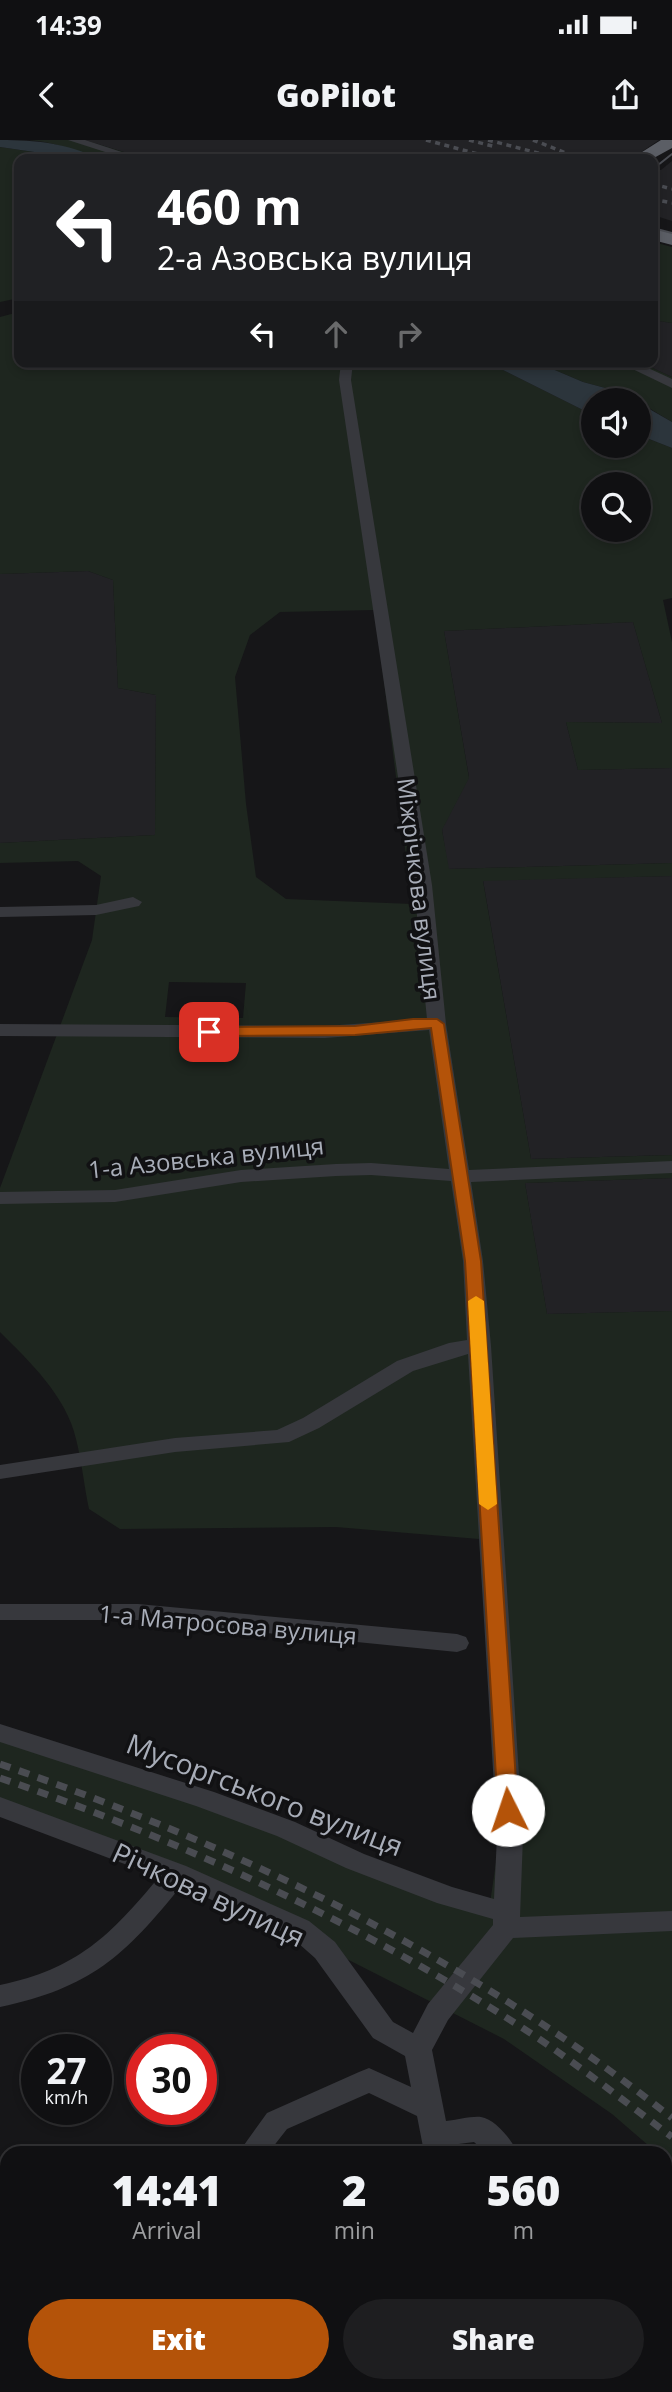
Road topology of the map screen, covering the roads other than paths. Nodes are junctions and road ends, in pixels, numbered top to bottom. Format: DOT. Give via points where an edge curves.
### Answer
graph roads {
  1 [pos="74,140"];
  2 [pos="121,154"];
  3 [pos="346,368"];
  4 [pos="637,368"];
  5 [pos="672,384"];
  6 [pos="132,902"];
  7 [pos="0,912"];
  8 [pos="437,1024"];
  9 [pos="0,1030"];
  10 [pos="672,1167"];
  11 [pos="460,1176"];
  12 [pos="0,1198"];
  13 [pos="480,1346"];
  14 [pos="0,1472"];
  15 [pos="0,1612"];
  16 [pos="457,1643"];
  17 [pos="0,1733"];
  18 [pos="0,1807"];
  19 [pos="177,1873"];
  20 [pos="506,1920"];
  21 [pos="672,1921"];
  22 [pos="0,1996"];
  23 [pos="418,2050"];
  24 [pos="434,2132"];
  25 [pos="258,2146"];
  26 [pos="497,2146"];
  1 -- 2 [label="street"];
  3 -- 8 [label="street, Міжрічкова вулиця" via="423,885"];
  4 -- 5 [label="street"];
  6 -- 7 [label="street" via="96,910"];
  8 -- 9 [label="street" via="325,1032"];
  8 -- 11 [label="street, Міжрічкова вулиця"];
  10 -- 11 [label="street, 1-а Азовська вулиця"];
  11 -- 12 [label="street, 1-а Азовська вулиця" via="323,1170 241,1176 115,1196"];
  11 -- 13 [label="street, Міжрічкова вулиця"];
  13 -- 14 [label="street" via="457,1348 405,1366 281,1437 164,1446"];
  13 -- 20 [label="street, Міжрічкова вулиця" via="510,1836"];
  15 -- 16 [label="street, 1-а Матросова вулиця" via="138,1612"];
  17 -- 20 [label="street, Мусоргського вулиця" via="205,1799"];
  18 -- 19 [label="street, Річкова вулиця"];
  19 -- 22 [label="street" via="132,1929 82,1970 32,1991"];
  19 -- 23 [label="street, Річкова вулиця" via="299,1928 325,1950 383,2030"];
  20 -- 21 [label="street, Мусоргського вулиця"];
  20 -- 23 [label="street" via="438,2012"];
  23 -- 24 [label="street"];
  24 -- 25 [label="street" via="369,2080 277,2121"];
  24 -- 26 [label="street" via="480,2129"];
}
